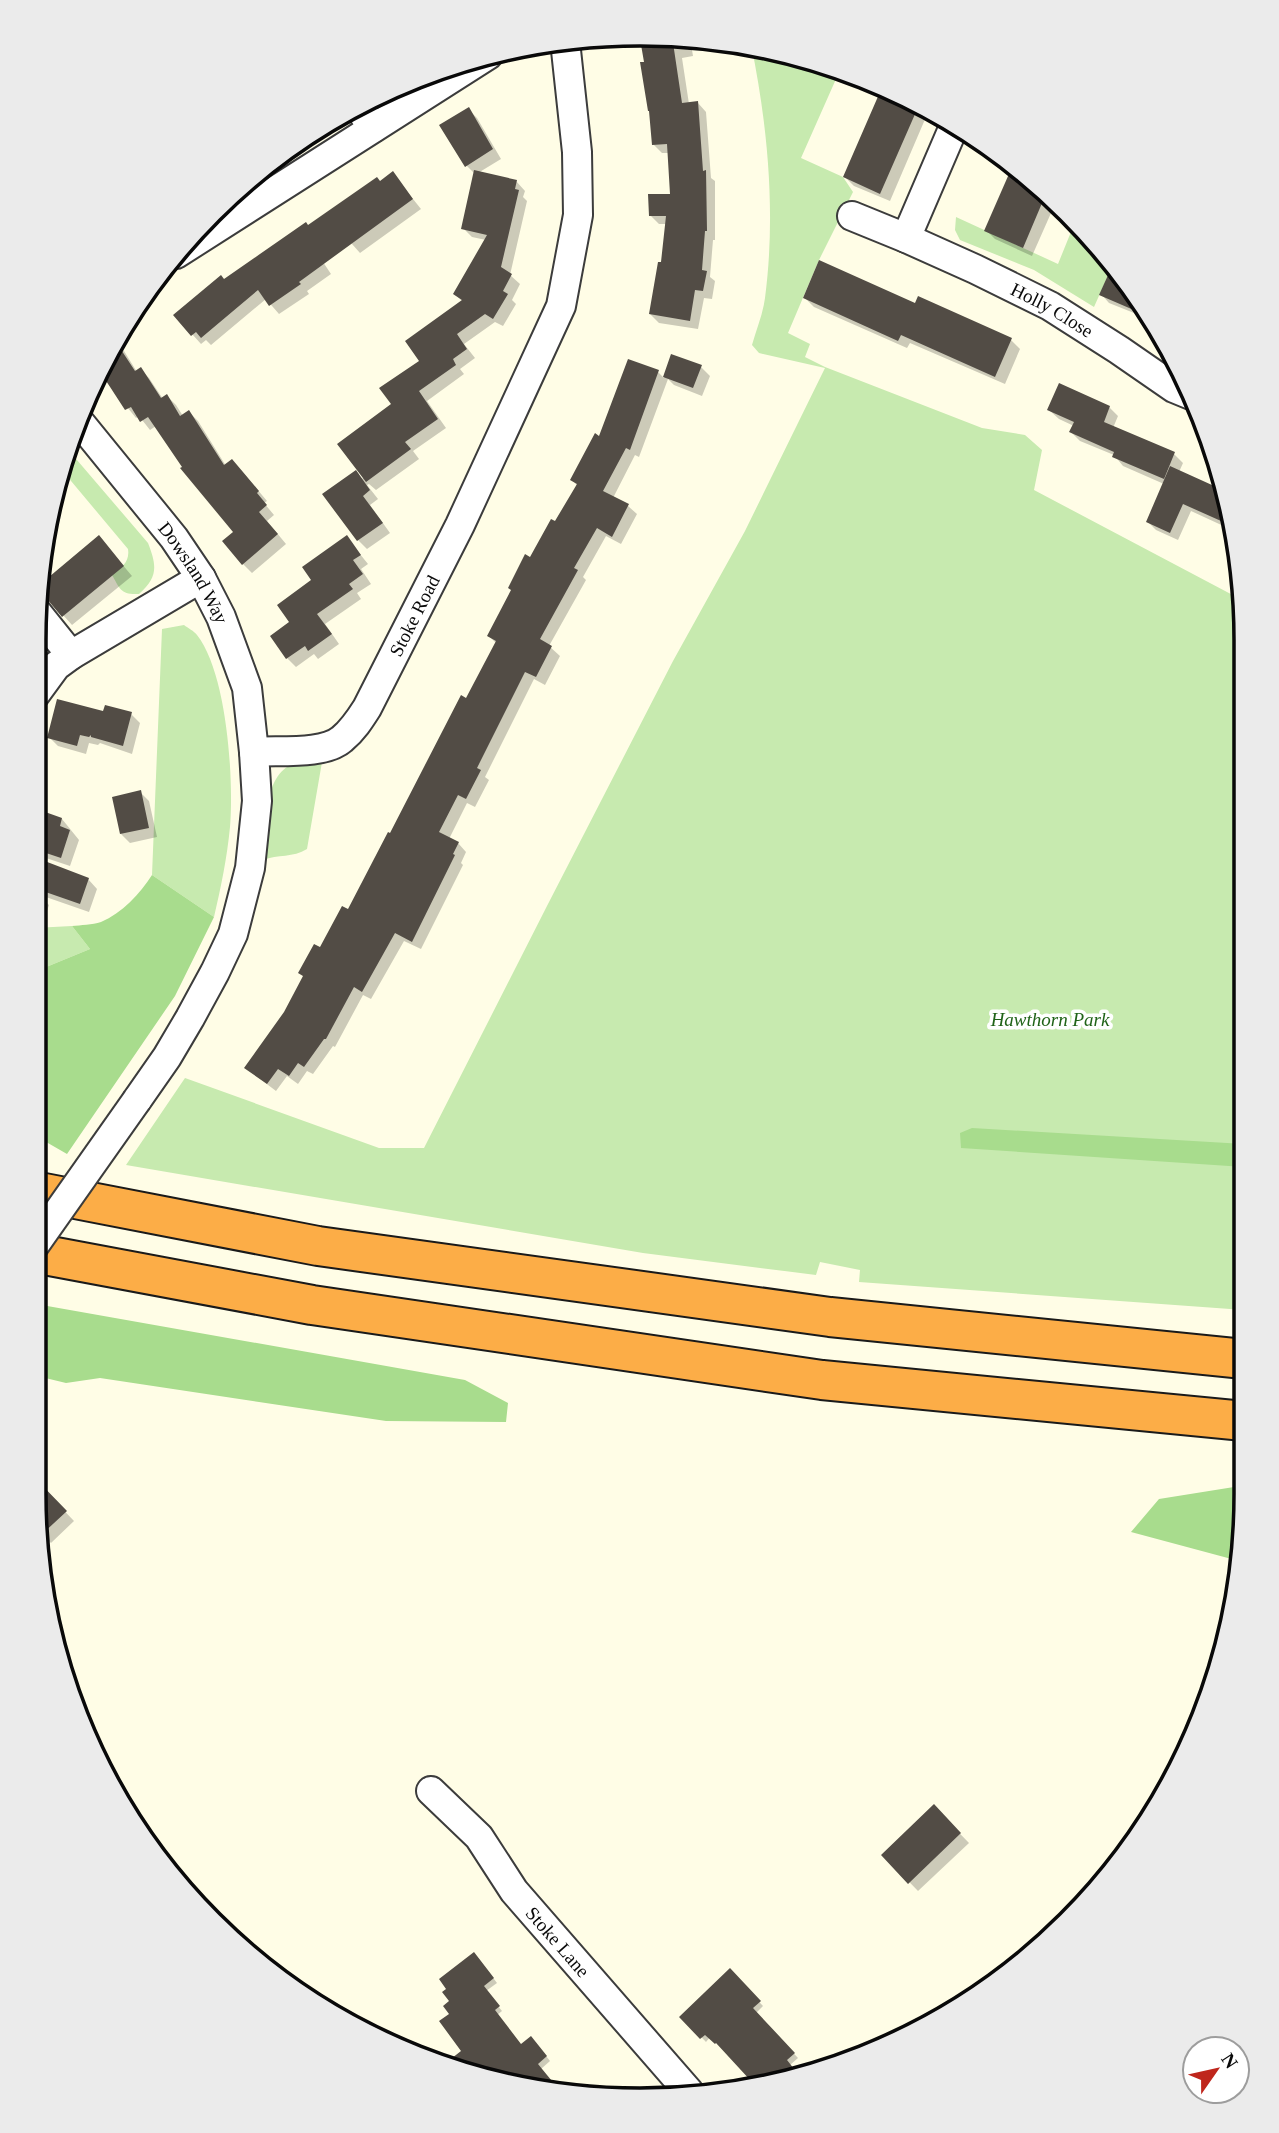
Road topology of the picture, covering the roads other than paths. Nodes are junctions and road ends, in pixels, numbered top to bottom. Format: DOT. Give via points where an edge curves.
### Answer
graph roads {
  1 [pos="566,51"];
  2 [pos="430,84"];
  3 [pos="365,117"];
  4 [pos="951,134"];
  5 [pos="852,216"];
  6 [pos="209,230"];
  7 [pos="906,239"];
  8 [pos="1178,390"];
  9 [pos="85,428"];
  10 [pos="201,578"];
  11 [pos="46,624"];
  12 [pos="71,654"];
  13 [pos="46,680"];
  14 [pos="254,752"];
  15 [pos="46,1193"];
  16 [pos="46,1229"];
  17 [pos="46,1256"];
  18 [pos="1234,1358"];
  19 [pos="1234,1420"];
  20 [pos="431,1791"];
  21 [pos="684,2085"];
  1 -- 14 [label="street, Stoke Road" via="577,152 578,215 561,306 460,525 354,728 340,741 320,749"];
  2 -- 3 [label="street"];
  3 -- 6 [label="street"];
  4 -- 7 [label="street"];
  5 -- 7 [label="street, Holly Close"];
  7 -- 8 [label="street, Holly Close" via="1050,306"];
  9 -- 10 [label="street, Dowsland Way"];
  10 -- 12 [label="street"];
  10 -- 14 [label="street, Dowsland Way" via="247,688"];
  11 -- 12 [label="street"];
  12 -- 13 [label="street"];
  14 -- 16 [label="street, bridge" via="257,801 250,868 233,934 167,1056"];
  15 -- 18 [label="highway" via="318,1246 830,1317"];
  17 -- 19 [label="highway" via="312,1306 822,1380"];
  20 -- 21 [label="street, Stoke Lane" via="479,1837 514,1891"];
}
